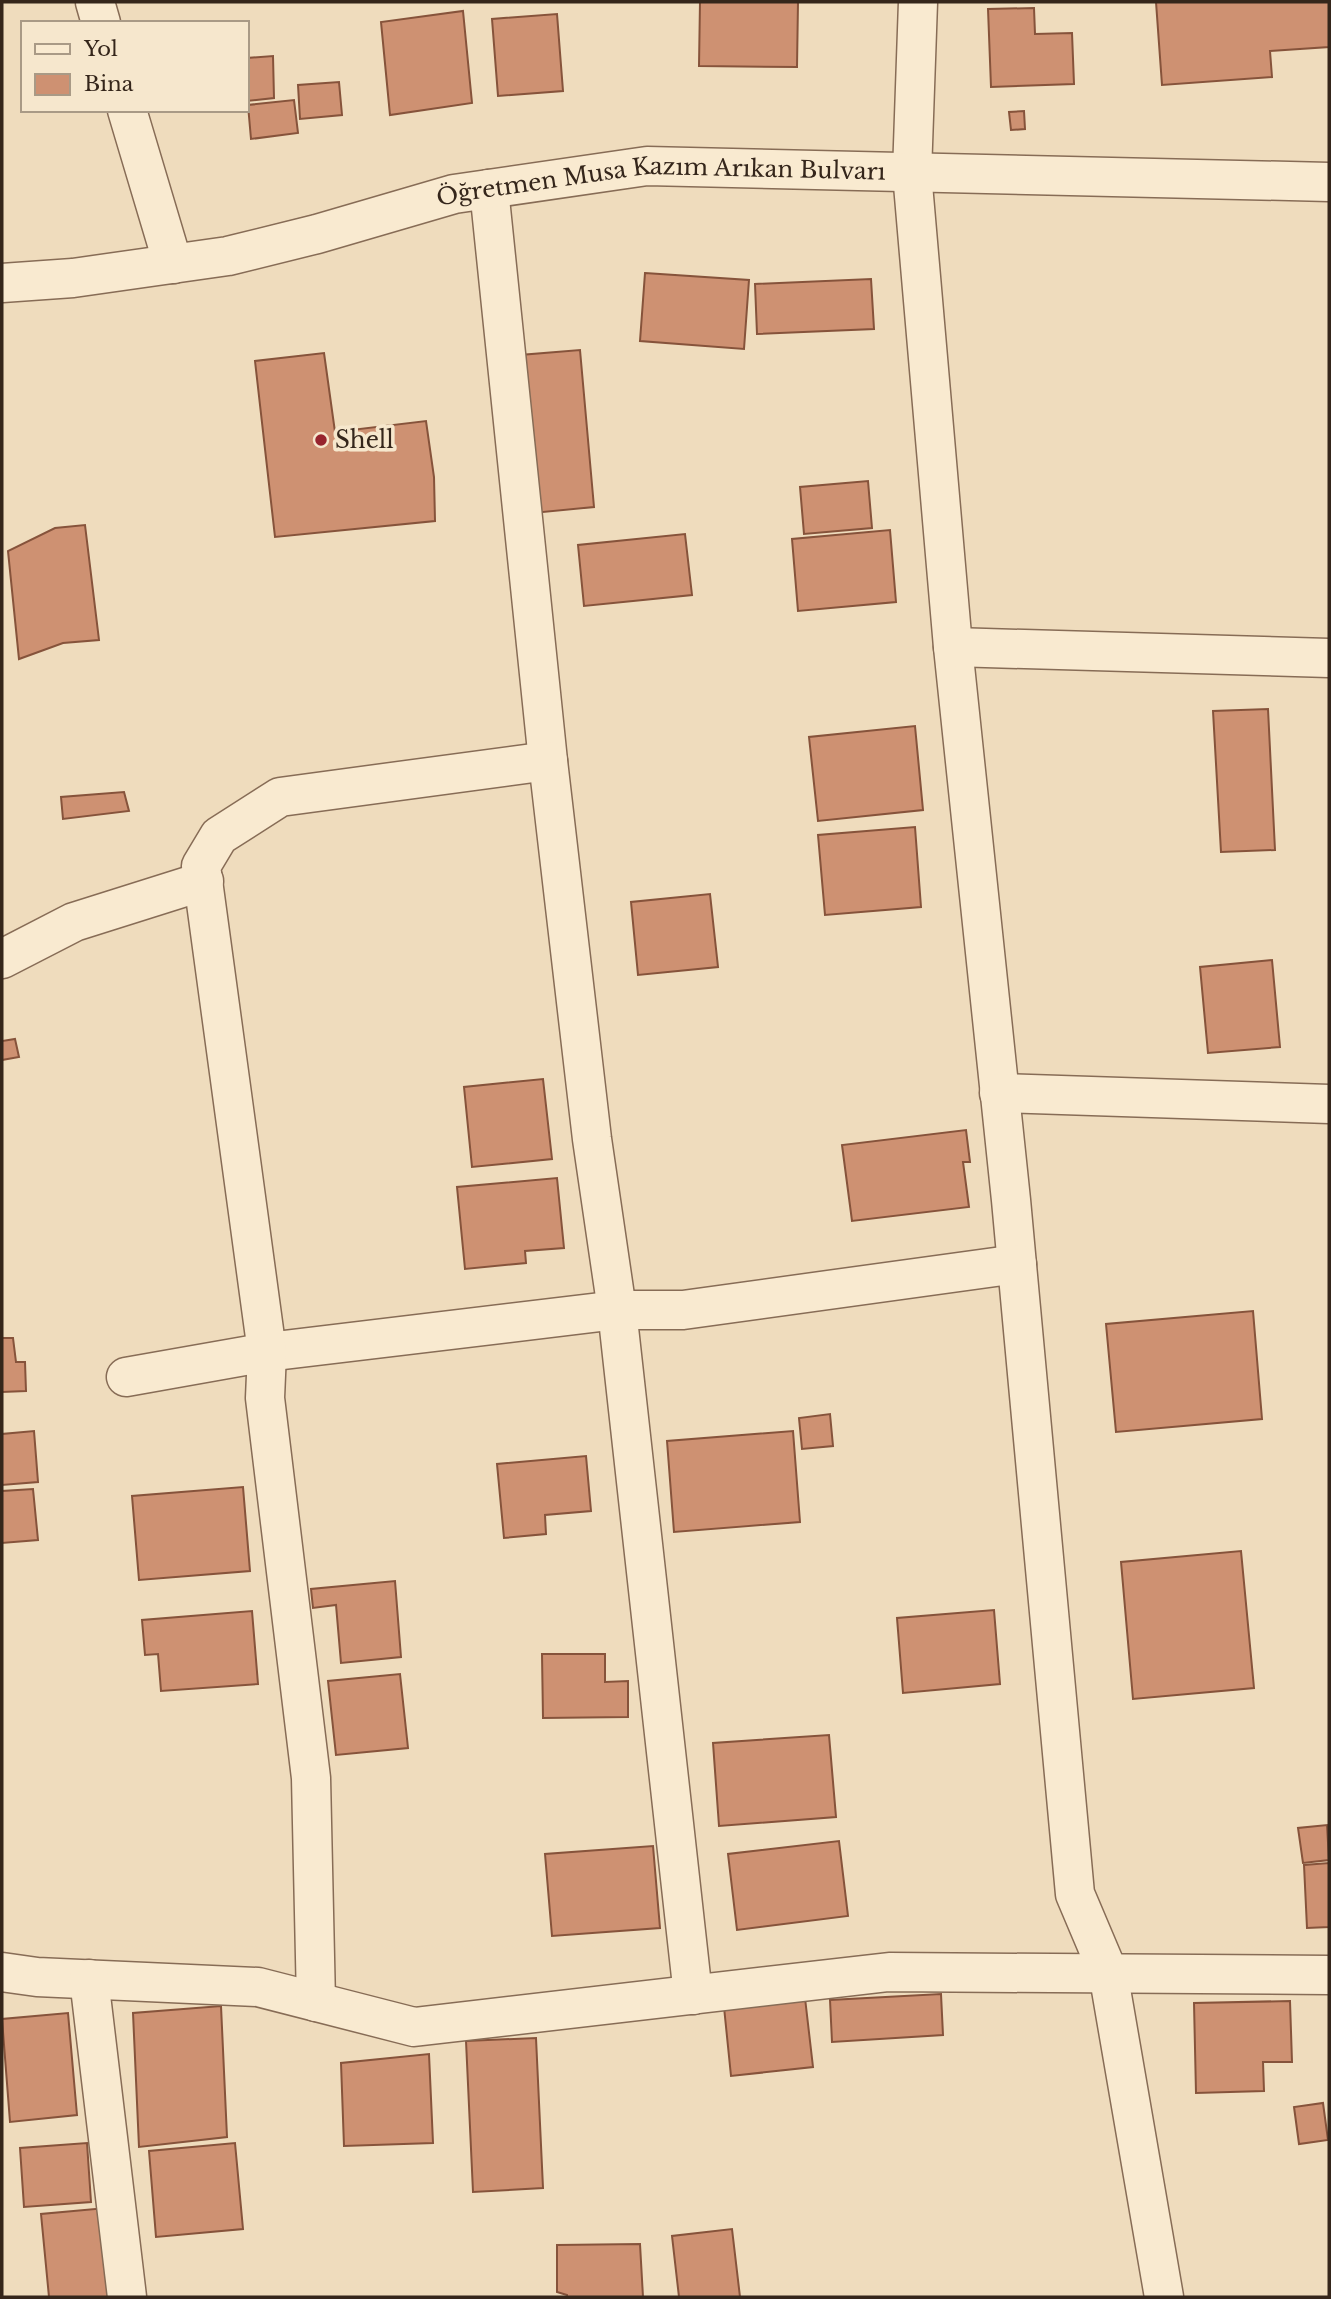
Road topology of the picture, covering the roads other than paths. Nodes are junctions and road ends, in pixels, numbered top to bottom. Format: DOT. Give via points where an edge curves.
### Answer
graph roads {
  1 [pos="95,2"];
  2 [pos="919,2"];
  3 [pos="100,21"];
  4 [pos="128,112"];
  5 [pos="912,173"];
  6 [pos="1329,183"];
  7 [pos="489,189"];
  8 [pos="173,264"];
  9 [pos="2,283"];
  10 [pos="953,647"];
  11 [pos="1329,658"];
  12 [pos="548,761"];
  13 [pos="204,881"];
  14 [pos="2,960"];
  15 [pos="999,1093"];
  16 [pos="1329,1104"];
  17 [pos="1017,1264"];
  18 [pos="617,1310"];
  19 [pos="267,1352"];
  20 [pos="126,1377"];
  21 [pos="2,1972"];
  22 [pos="1108,1972"];
  23 [pos="1329,1975"];
  24 [pos="89,1979"];
  25 [pos="693,1995"];
  26 [pos="316,2002"];
  27 [pos="127,2297"];
  28 [pos="1164,2297"];
  1 -- 3 [label="street"];
  2 -- 5 [label="street"];
  4 -- 8 [label="street"];
  5 -- 6 [label="street, Öğretmen Musa Kazım Arıkan Bulvarı"];
  5 -- 7 [label="street, Öğretmen Musa Kazım Arıkan Bulvarı" via="647,166"];
  5 -- 10 [label="street"];
  7 -- 8 [label="street, Öğretmen Musa Kazım Arıkan Bulvarı" via="454,194 228,256"];
  7 -- 12 [label="street"];
  8 -- 9 [label="street, Öğretmen Musa Kazım Arıkan Bulvarı"];
  10 -- 11 [label="street"];
  10 -- 15 [label="street"];
  12 -- 13 [label="street" via="280,797 219,836 201,866"];
  12 -- 18 [label="street"];
  13 -- 14 [label="street" via="74,922"];
  13 -- 19 [label="street"];
  15 -- 16 [label="street"];
  15 -- 17 [label="street"];
  17 -- 18 [label="street" via="683,1310"];
  17 -- 22 [label="street" via="1075,1894"];
  18 -- 19 [label="street"];
  18 -- 25 [label="street"];
  19 -- 20 [label="street"];
  19 -- 26 [label="street" via="265,1398 311,1778"];
  21 -- 24 [label="street"];
  22 -- 23 [label="street"];
  22 -- 25 [label="street" via="889,1972"];
  22 -- 28 [label="street"];
  24 -- 26 [label="street" via="258,1987"];
  24 -- 27 [label="street"];
  25 -- 26 [label="street" via="414,2027"];
}
